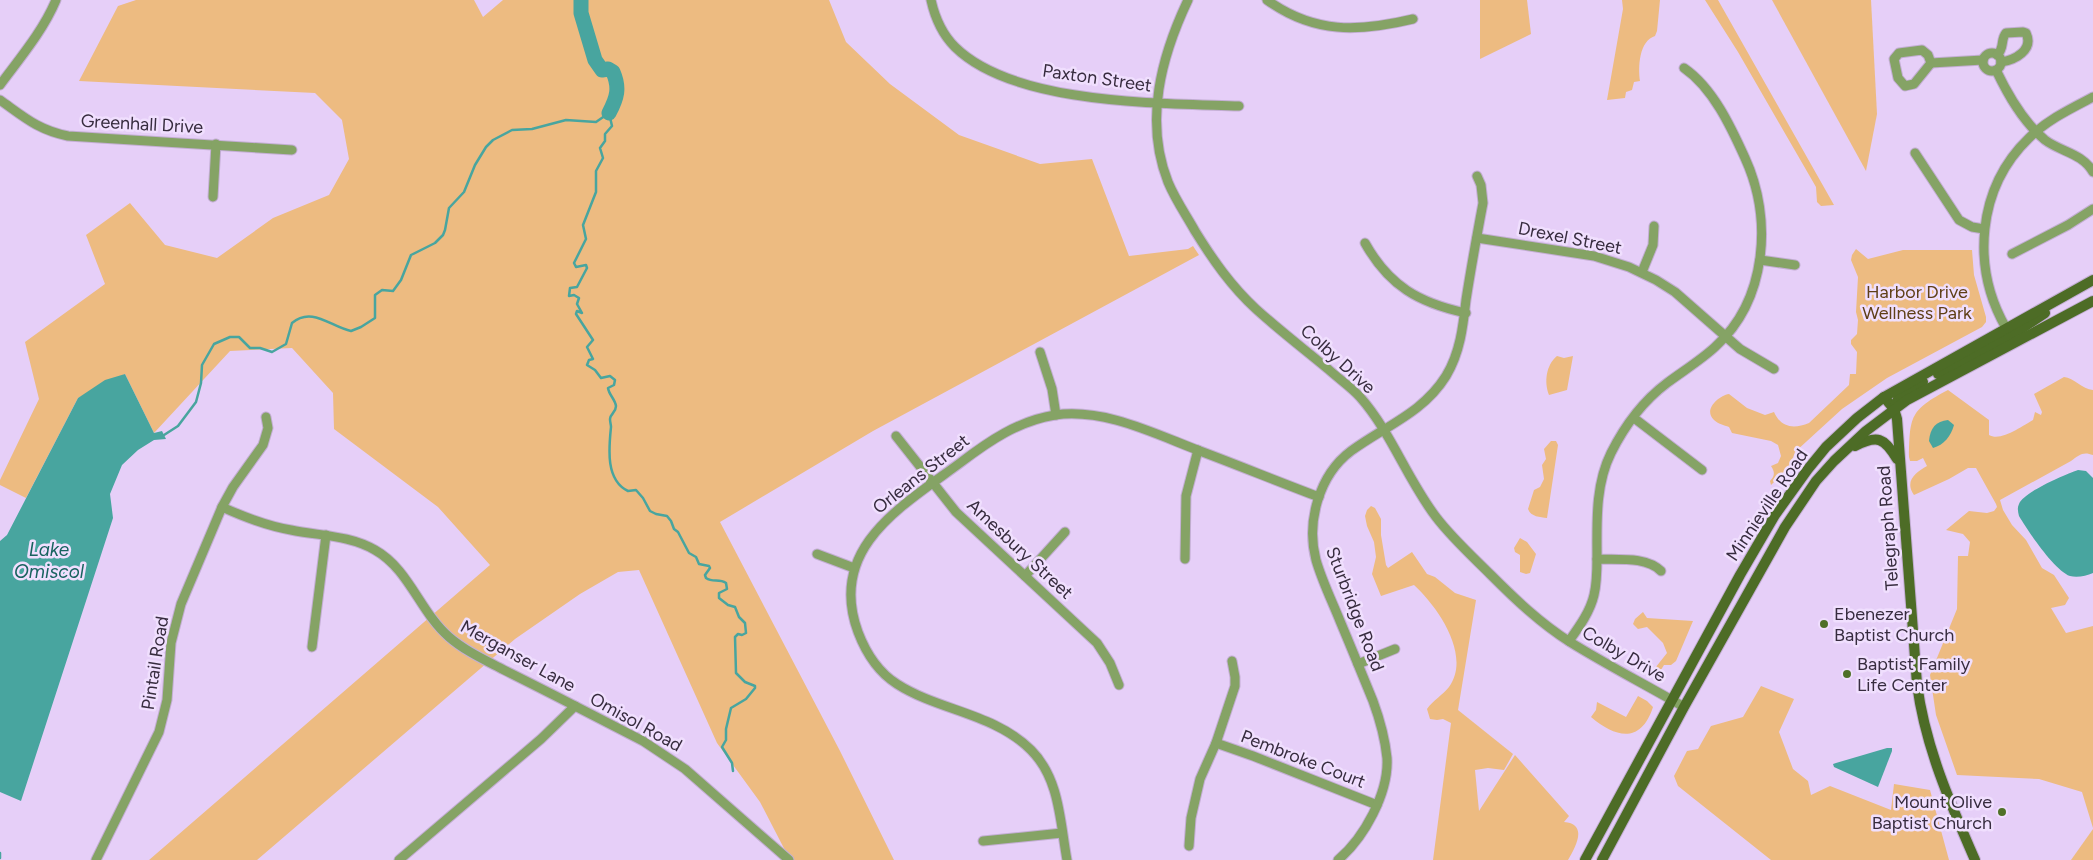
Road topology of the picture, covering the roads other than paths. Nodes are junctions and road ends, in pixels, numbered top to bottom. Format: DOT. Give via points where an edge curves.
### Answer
graph roads {
  1 [pos="56,0"];
  2 [pos="931,0"];
  3 [pos="1188,0"];
  4 [pos="1267,0"];
  5 [pos="1413,19"];
  6 [pos="1983,60"];
  7 [pos="1998,62"];
  8 [pos="1931,63"];
  9 [pos="1684,68"];
  10 [pos="0,85"];
  11 [pos="2093,97"];
  12 [pos="0,100"];
  13 [pos="1157,103"];
  14 [pos="1239,106"];
  15 [pos="2036,131"];
  16 [pos="216,144"];
  17 [pos="292,150"];
  18 [pos="1915,153"];
  19 [pos="2093,172"];
  20 [pos="1477,176"];
  21 [pos="213,197"];
  22 [pos="2093,209"];
  23 [pos="1654,226"];
  24 [pos="1984,229"];
  25 [pos="1477,238"];
  26 [pos="1366,243"];
  27 [pos="2012,254"];
  28 [pos="1760,260"];
  29 [pos="1795,265"];
  30 [pos="1642,272"];
  31 [pos="2093,280"];
  32 [pos="2074,291"];
  33 [pos="2093,301"];
  34 [pos="1466,313"];
  35 [pos="2006,328"];
  36 [pos="1725,337"];
  37 [pos="1040,352"];
  38 [pos="1774,369"];
  39 [pos="1884,397"];
  40 [pos="1894,409"];
  41 [pos="1056,415"];
  42 [pos="266,417"];
  43 [pos="1634,418"];
  44 [pos="1383,431"];
  45 [pos="896,436"];
  46 [pos="1198,450"];
  47 [pos="1843,452"];
  48 [pos="1899,462"];
  49 [pos="1702,470"];
  50 [pos="933,483"];
  51 [pos="1319,497"];
  52 [pos="222,507"];
  53 [pos="1065,532"];
  54 [pos="326,535"];
  55 [pos="817,554"];
  56 [pos="1597,559"];
  57 [pos="1186,560"];
  58 [pos="854,568"];
  59 [pos="1661,572"];
  60 [pos="1025,576"];
  61 [pos="1570,641"];
  62 [pos="312,647"];
  63 [pos="1395,649"];
  64 [pos="1232,661"];
  65 [pos="1358,664"];
  66 [pos="1119,685"];
  67 [pos="1673,701"];
  68 [pos="575,706"];
  69 [pos="1684,707"];
  70 [pos="1216,743"];
  71 [pos="1377,805"];
  72 [pos="1062,833"];
  73 [pos="983,841"];
  74 [pos="1189,846"];
  75 [pos="96,860"];
  76 [pos="399,860"];
  77 [pos="789,860"];
  78 [pos="1067,860"];
  79 [pos="1338,860"];
  80 [pos="1585,860"];
  81 [pos="1602,860"];
  82 [pos="1975,860"];
  1 -- 10 [label="street" via="35,37"];
  2 -- 13 [label="street, Paxton Street" via="940,27 954,46 995,72 1054,92"];
  3 -- 13 [label="street, Colby Drive" via="1164,60"];
  4 -- 5 [label="street" via="1302,20 1334,28 1368,28"];
  6 -- 7 [label="street" via="1989,53"];
  6 -- 7 [label="street" via="1985,68 1990,71"];
  6 -- 8 [label="street"];
  7 -- 15 [label="street" via="2016,106"];
  8 -- 8 [label="street" via="1914,84 1908,86 1898,78 1894,59 1899,53 1922,50"];
  9 -- 28 [label="street" via="1706,90 1748,165 1761,215"];
  11 -- 15 [label="street"];
  12 -- 16 [label="street, Greenhall Drive" via="30,122 53,133"];
  13 -- 14 [label="street, Paxton Street"];
  13 -- 44 [label="street, Colby Drive" via="1158,145 1168,183 1214,260 1258,310 1359,397"];
  15 -- 19 [label="street" via="2056,147 2081,158"];
  15 -- 24 [label="street" via="2002,173 1992,195"];
  16 -- 17 [label="street, Greenhall Drive"];
  16 -- 21 [label="street"];
  18 -- 24 [label="street" via="1959,220"];
  20 -- 25 [label="street, Sturbridge Road" via="1483,203"];
  22 -- 27 [label="street"];
  23 -- 30 [label="street" via="1653,245"];
  24 -- 35 [label="street" via="1985,275"];
  25 -- 30 [label="street, Drexel Street" via="1594,256"];
  25 -- 34 [label="street, Sturbridge Road"];
  26 -- 34 [label="street" via="1380,267 1400,286 1430,303"];
  28 -- 29 [label="street"];
  28 -- 36 [label="street" via="1748,302"];
  30 -- 36 [label="street, Drexel Street" via="1675,292"];
  31 -- 32 [label="main road, Minnieville Road"];
  32 -- 35 [label="main road, Minnieville Road"];
  32 -- 40 [label="main road" via="2029,324 1903,393 1896,400"];
  33 -- 40 [label="main road, Minnieville Road"];
  34 -- 44 [label="street, Sturbridge Road" via="1459,345 1441,383 1429,399"];
  35 -- 39 [label="main road, Minnieville Road"];
  36 -- 38 [label="street, Drexel Street"];
  36 -- 43 [label="street" via="1645,402"];
  37 -- 41 [label="street" via="1052,389"];
  39 -- 40 [label="main road"];
  39 -- 67 [label="main road, Minnieville Road" via="1826,447 1786,500 1740,575"];
  40 -- 47 [label="main road, Minnieville Road"];
  40 -- 48 [label="main road, Telegraph Road"];
  41 -- 46 [label="street, Orleans Street" via="1105,417"];
  41 -- 50 [label="street, Orleans Street" via="1034,420 1000,435"];
  42 -- 52 [label="street, Pintail Road" via="268,428 263,445"];
  43 -- 49 [label="street"];
  43 -- 56 [label="street" via="1611,453 1602,477"];
  44 -- 51 [label="street, Sturbridge Road" via="1341,460"];
  44 -- 61 [label="street, Colby Drive" via="1414,485 1442,524 1516,599"];
  45 -- 50 [label="street, Amesbury Street"];
  46 -- 51 [label="street, Orleans Street"];
  46 -- 57 [label="street" via="1186,496"];
  47 -- 48 [label="main road" via="1877,439 1889,446"];
  47 -- 69 [label="main road, Minnieville Road" via="1816,481 1795,511"];
  48 -- 82 [label="main road, Telegraph Road" via="1921,714 1949,800"];
  50 -- 58 [label="street, Orleans Street" via="872,534 858,555"];
  50 -- 60 [label="street, Amesbury Street" via="956,512"];
  51 -- 65 [label="street, Sturbridge Road" via="1313,532 1316,558"];
  52 -- 54 [label="street, Merganser Lane" via="288,530"];
  52 -- 75 [label="street, Pintail Road" via="175,623 167,700 159,732"];
  53 -- 60 [label="street"];
  54 -- 62 [label="street"];
  54 -- 68 [label="street, Merganser Lane" via="354,540 377,551 397,568 432,618 449,636 478,656"];
  55 -- 58 [label="street"];
  56 -- 59 [label="street" via="1644,562"];
  56 -- 61 [label="street" via="1592,600"];
  58 -- 72 [label="street, Orleans Street" via="851,594 855,625 876,666 896,684 991,722 1016,737 1046,770 1052,783"];
  60 -- 66 [label="street, Amesbury Street" via="1097,643"];
  61 -- 67 [label="street, Colby Drive"];
  63 -- 65 [label="street"];
  64 -- 70 [label="street, Pembroke Court" via="1235,686"];
  65 -- 71 [label="street, Sturbridge Road" via="1380,720 1387,760"];
  67 -- 69 [label="street, Colby Drive"];
  67 -- 80 [label="main road, Minnieville Road"];
  68 -- 76 [label="street, Omisol Road" via="542,739"];
  68 -- 77 [label="street, Omisol Road" via="643,741 685,768"];
  69 -- 81 [label="main road, Minnieville Road"];
  70 -- 71 [label="street, Pembroke Court"];
  70 -- 74 [label="street, Pembroke Court" via="1200,779"];
  71 -- 79 [label="street, Sturbridge Road" via="1364,831"];
  72 -- 73 [label="street"];
  72 -- 78 [label="street, Orleans Street"];
}
